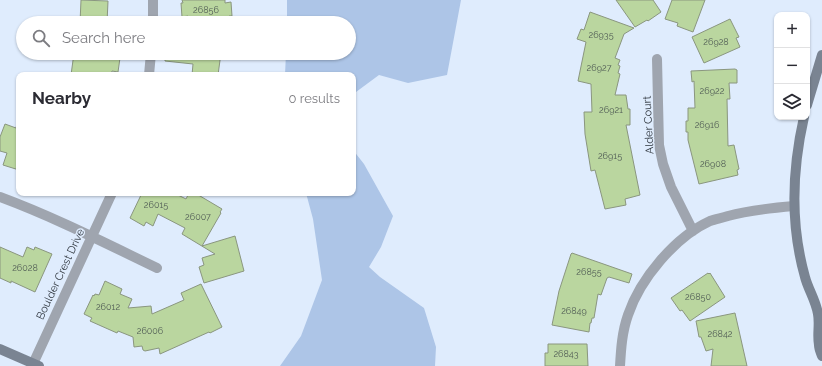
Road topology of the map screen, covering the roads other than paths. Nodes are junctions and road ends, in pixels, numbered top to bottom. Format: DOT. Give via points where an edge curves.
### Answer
graph roads {
  1 [pos="153,0"];
  2 [pos="153,16"];
  3 [pos="822,55"];
  4 [pos="657,59"];
  5 [pos="150,60"];
  6 [pos="148,72"];
  7 [pos="810,95"];
  8 [pos="803,120"];
  9 [pos="111,196"];
  10 [pos="0,197"];
  11 [pos="794,206"];
  12 [pos="693,231"];
  13 [pos="91,236"];
  14 [pos="157,268"];
  15 [pos="820,316"];
  16 [pos="0,349"];
  17 [pos="822,356"];
  18 [pos="35,365"];
  19 [pos="620,366"];
  1 -- 2 [label="street"];
  3 -- 7 [label="street"];
  4 -- 12 [label="street, Alder Court" via="659,145 671,188"];
  5 -- 6 [label="street"];
  8 -- 11 [label="street" via="799,138"];
  9 -- 13 [label="street, Boulder Crest Drive"];
  10 -- 13 [label="street"];
  11 -- 12 [label="street" via="738,213 711,221"];
  11 -- 15 [label="street" via="796,235 805,277"];
  12 -- 19 [label="street" via="657,264 640,289 628,315 622,340"];
  13 -- 14 [label="street"];
  13 -- 18 [label="street, Boulder Crest Drive"];
  15 -- 17 [label="street" via="819,345"];
  16 -- 18 [label="street"];
}
